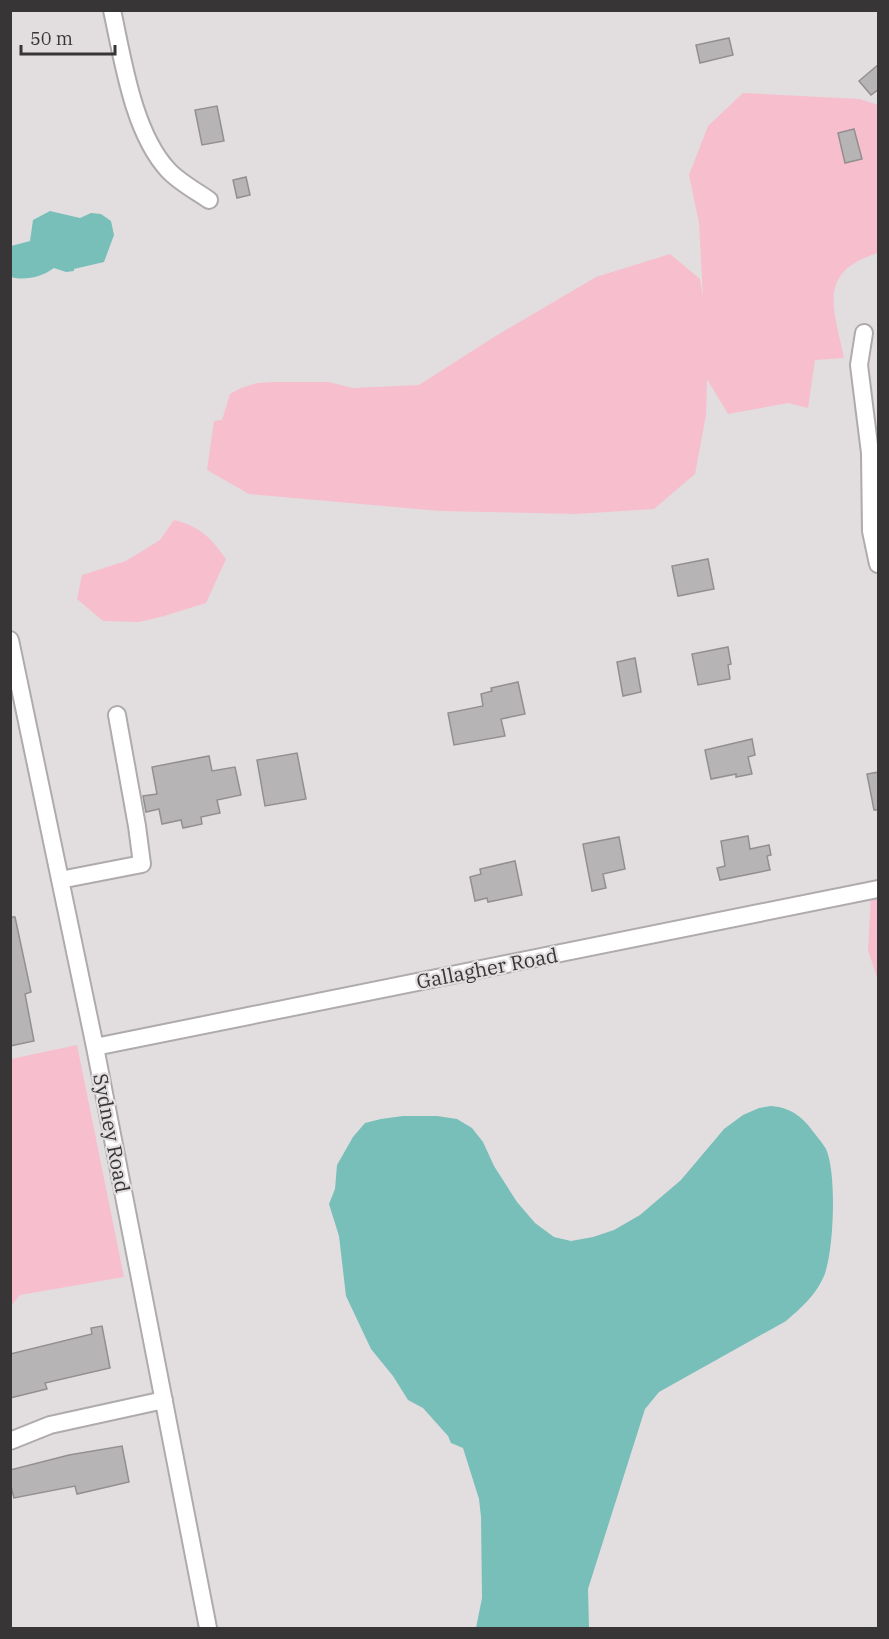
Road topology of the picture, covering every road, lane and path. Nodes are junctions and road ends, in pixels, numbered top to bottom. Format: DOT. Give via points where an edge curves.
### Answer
graph roads {
  1 [pos="112,10"];
  2 [pos="209,200"];
  3 [pos="864,333"];
  4 [pos="879,564"];
  5 [pos="10,639"];
  6 [pos="117,715"];
  7 [pos="60,880"];
  8 [pos="879,889"];
  9 [pos="95,1047"];
  10 [pos="164,1400"];
  11 [pos="10,1441"];
  12 [pos="208,1629"];
  1 -- 2 [label="street" via="146,139 169,171"];
  3 -- 4 [label="street" via="859,365 870,453 872,531"];
  5 -- 7 [label="street, Sydney Road"];
  6 -- 7 [label="street" via="142,864"];
  7 -- 9 [label="street, Sydney Road"];
  8 -- 9 [label="street, Gallagher Road"];
  9 -- 10 [label="street, Sydney Road"];
  10 -- 11 [label="street" via="50,1425"];
  10 -- 12 [label="street, Sydney Road"];
}
